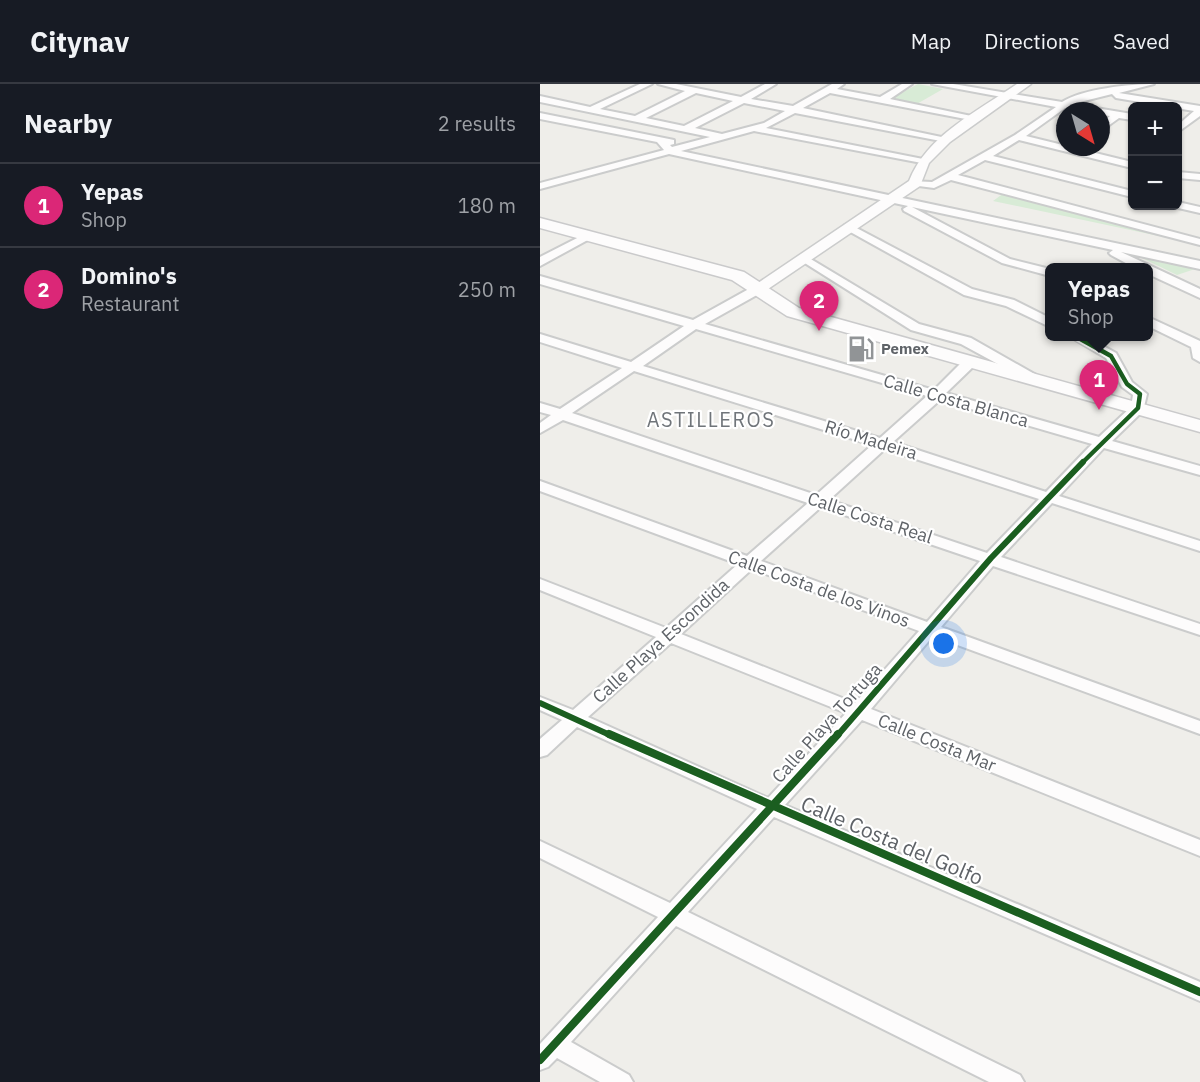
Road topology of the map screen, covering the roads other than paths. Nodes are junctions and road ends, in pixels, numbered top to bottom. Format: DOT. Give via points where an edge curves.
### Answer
graph roads {
  1 [pos="647,84"];
  2 [pos="662,84"];
  3 [pos="772,84"];
  4 [pos="839,84"];
  5 [pos="908,84"];
  6 [pos="938,84"];
  7 [pos="1025,84"];
  8 [pos="1149,84"];
  9 [pos="1163,84"];
  10 [pos="953,87"];
  11 [pos="540,88"];
  12 [pos="694,90"];
  13 [pos="828,90"];
  14 [pos="1101,93"];
  15 [pos="1006,95"];
  16 [pos="741,99"];
  17 [pos="1143,99"];
  18 [pos="543,100"];
  19 [pos="882,100"];
  20 [pos="1068,102"];
  21 [pos="1056,104"];
  22 [pos="922,107"];
  23 [pos="592,109"];
  24 [pos="795,109"];
  25 [pos="1056,110"];
  26 [pos="1200,110"];
  27 [pos="1110,113"];
  28 [pos="1118,114"];
  29 [pos="540,116"];
  30 [pos="1128,116"];
  31 [pos="976,118"];
  32 [pos="637,119"];
  33 [pos="1110,121"];
  34 [pos="1182,124"];
  35 [pos="1182,126"];
  36 [pos="686,129"];
  37 [pos="756,129"];
  38 [pos="1200,129"];
  39 [pos="723,137"];
  40 [pos="1018,137"];
  41 [pos="946,139"];
  42 [pos="661,141"];
  43 [pos="1056,145"];
  44 [pos="694,146"];
  45 [pos="671,152"];
  46 [pos="982,156"];
  47 [pos="1100,156"];
  48 [pos="923,162"];
  49 [pos="1128,164"];
  50 [pos="1182,175"];
  51 [pos="948,176"];
  52 [pos="1197,177"];
  53 [pos="915,183"];
  54 [pos="540,186"];
  55 [pos="1128,193"];
  56 [pos="898,197"];
  57 [pos="1182,206"];
  58 [pos="1200,210"];
  59 [pos="540,223"];
  60 [pos="849,227"];
  61 [pos="589,236"];
  62 [pos="1090,241"];
  63 [pos="1200,242"];
  64 [pos="804,258"];
  65 [pos="540,262"];
  66 [pos="1136,263"];
  67 [pos="1200,265"];
  68 [pos="1153,271"];
  69 [pos="1045,272"];
  70 [pos="540,280"];
  71 [pos="760,288"];
  72 [pos="1200,294"];
  73 [pos="1045,320"];
  74 [pos="1153,323"];
  75 [pos="694,325"];
  76 [pos="540,339"];
  77 [pos="1084,341"];
  78 [pos="1200,357"];
  79 [pos="969,363"];
  80 [pos="631,366"];
  81 [pos="1045,384"];
  82 [pos="936,396"];
  83 [pos="540,407"];
  84 [pos="1138,408"];
  85 [pos="562,414"];
  86 [pos="1200,426"];
  87 [pos="540,429"];
  88 [pos="1101,443"];
  89 [pos="883,444"];
  90 [pos="1200,471"];
  91 [pos="540,486"];
  92 [pos="1048,497"];
  93 [pos="816,501"];
  94 [pos="1200,546"];
  95 [pos="991,558"];
  96 [pos="749,563"];
  97 [pos="540,584"];
  98 [pos="931,630"];
  99 [pos="1200,630"];
  100 [pos="667,635"];
  101 [pos="540,703"];
  102 [pos="858,712"];
  103 [pos="575,718"];
  104 [pos="1200,728"];
  105 [pos="540,750"];
  106 [pos="771,807"];
  107 [pos="1200,848"];
  108 [pos="540,849"];
  109 [pos="672,915"];
  110 [pos="1200,992"];
  111 [pos="547,1052"];
  112 [pos="621,1082"];
  113 [pos="1012,1082"];
  1 -- 23 [label="street"];
  2 -- 12 [label="street"];
  3 -- 16 [label="street"];
  4 -- 13 [label="street"];
  5 -- 19 [label="street"];
  6 -- 10 [label="street"];
  7 -- 15 [label="street"];
  8 -- 14 [label="street"];
  9 -- 17 [label="street"];
  10 -- 15 [label="street"];
  10 -- 22 [label="street"];
  11 -- 18 [label="street" via="564,93"];
  12 -- 16 [label="street"];
  12 -- 32 [label="street"];
  13 -- 19 [label="street"];
  13 -- 24 [label="street"];
  14 -- 17 [label="street"];
  14 -- 20 [label="street"];
  15 -- 21 [label="street"];
  15 -- 31 [label="street"];
  16 -- 24 [label="street"];
  16 -- 36 [label="street"];
  17 -- 26 [label="street"];
  18 -- 23 [label="street"];
  19 -- 22 [label="street"];
  22 -- 31 [label="street"];
  23 -- 32 [label="street"];
  24 -- 37 [label="street"];
  24 -- 41 [label="street"];
  25 -- 40 [label="street"];
  26 -- 34 [label="street"];
  27 -- 28 [label="street"];
  28 -- 30 [label="street"];
  28 -- 33 [label="street"];
  29 -- 42 [label="street"];
  31 -- 41 [label="street"];
  32 -- 36 [label="street"];
  35 -- 38 [label="street"];
  36 -- 39 [label="street"];
  37 -- 39 [label="street"];
  37 -- 48 [label="street"];
  39 -- 44 [label="street"];
  40 -- 43 [label="street"];
  40 -- 46 [label="street"];
  41 -- 48 [label="street"];
  42 -- 44 [label="street"];
  42 -- 45 [label="street"];
  44 -- 45 [label="street"];
  44 -- 56 [label="street"];
  45 -- 54 [label="street"];
  45 -- 56 [label="street"];
  46 -- 51 [label="street"];
  46 -- 55 [label="street"];
  47 -- 49 [label="street"];
  48 -- 53 [label="street"];
  50 -- 52 [label="street"];
  51 -- 53 [label="street" via="930,186"];
  51 -- 63 [label="street"];
  53 -- 56 [label="street"];
  56 -- 60 [label="street"];
  56 -- 62 [label="street"];
  56 -- 69 [label="street" via="909,209 1006,261"];
  57 -- 58 [label="street"];
  59 -- 61 [label="main road"];
  60 -- 64 [label="street"];
  60 -- 73 [label="street" via="968,292 1010,303"];
  61 -- 65 [label="street"];
  61 -- 71 [label="main road" via="738,276"];
  62 -- 66 [label="street"];
  62 -- 67 [label="street"];
  64 -- 71 [label="street"];
  64 -- 81 [label="street" via="915,327 966,341"];
  68 -- 72 [label="street"];
  70 -- 75 [label="street, Calle Costa Blanca"];
  71 -- 75 [label="street"];
  71 -- 79 [label="main road" via="792,312"];
  74 -- 78 [label="street" via="1197,345"];
  75 -- 80 [label="street"];
  75 -- 82 [label="street, Calle Costa Blanca"];
  76 -- 80 [label="street, Río Madeira"];
  77 -- 84 [label="street" via="1111,356 1127,384 1140,394"];
  79 -- 81 [label="main road"];
  79 -- 82 [label="street, Calle Playa Escondida"];
  80 -- 85 [label="street"];
  80 -- 89 [label="street, Río Madeira"];
  81 -- 84 [label="main road"];
  82 -- 88 [label="street, Calle Costa Blanca"];
  82 -- 89 [label="street, Calle Playa Escondida"];
  83 -- 85 [label="street, Calle Costa Real"];
  84 -- 86 [label="main road"];
  84 -- 88 [label="street, Calle Playa Tortuga"];
  85 -- 87 [label="street"];
  85 -- 93 [label="street, Calle Costa Real"];
  88 -- 90 [label="street, Calle Costa Blanca"];
  88 -- 92 [label="street, Calle Playa Tortuga"];
  89 -- 92 [label="street, Río Madeira"];
  89 -- 93 [label="street, Calle Playa Escondida"];
  91 -- 96 [label="street, Calle Costa de los Vinos"];
  92 -- 94 [label="street, Río Madeira"];
  92 -- 95 [label="street, Calle Playa Tortuga"];
  93 -- 95 [label="street, Calle Costa Real"];
  93 -- 96 [label="street, Calle Playa Escondida"];
  95 -- 98 [label="street, Calle Playa Tortuga"];
  95 -- 99 [label="street, Calle Costa Real"];
  96 -- 98 [label="street, Calle Costa de los Vinos"];
  96 -- 100 [label="street, Calle Playa Escondida"];
  97 -- 100 [label="street, Calle Costa Mar"];
  98 -- 102 [label="street, Calle Playa Tortuga"];
  98 -- 104 [label="street, Calle Costa de los Vinos"];
  100 -- 102 [label="street, Calle Costa Mar"];
  100 -- 103 [label="street, Calle Playa Escondida"];
  101 -- 103 [label="street, Calle Costa del Golfo"];
  102 -- 106 [label="street, Calle Playa Tortuga"];
  102 -- 107 [label="street, Calle Costa Mar"];
  103 -- 105 [label="street, Calle Playa Escondida"];
  103 -- 106 [label="street, Calle Costa del Golfo"];
  106 -- 109 [label="street, Calle Playa Tortuga"];
  106 -- 110 [label="street, Calle Costa del Golfo"];
  108 -- 109 [label="street"];
  109 -- 111 [label="street, Calle Playa Tortuga"];
  109 -- 113 [label="street"];
  111 -- 112 [label="street"];
}
